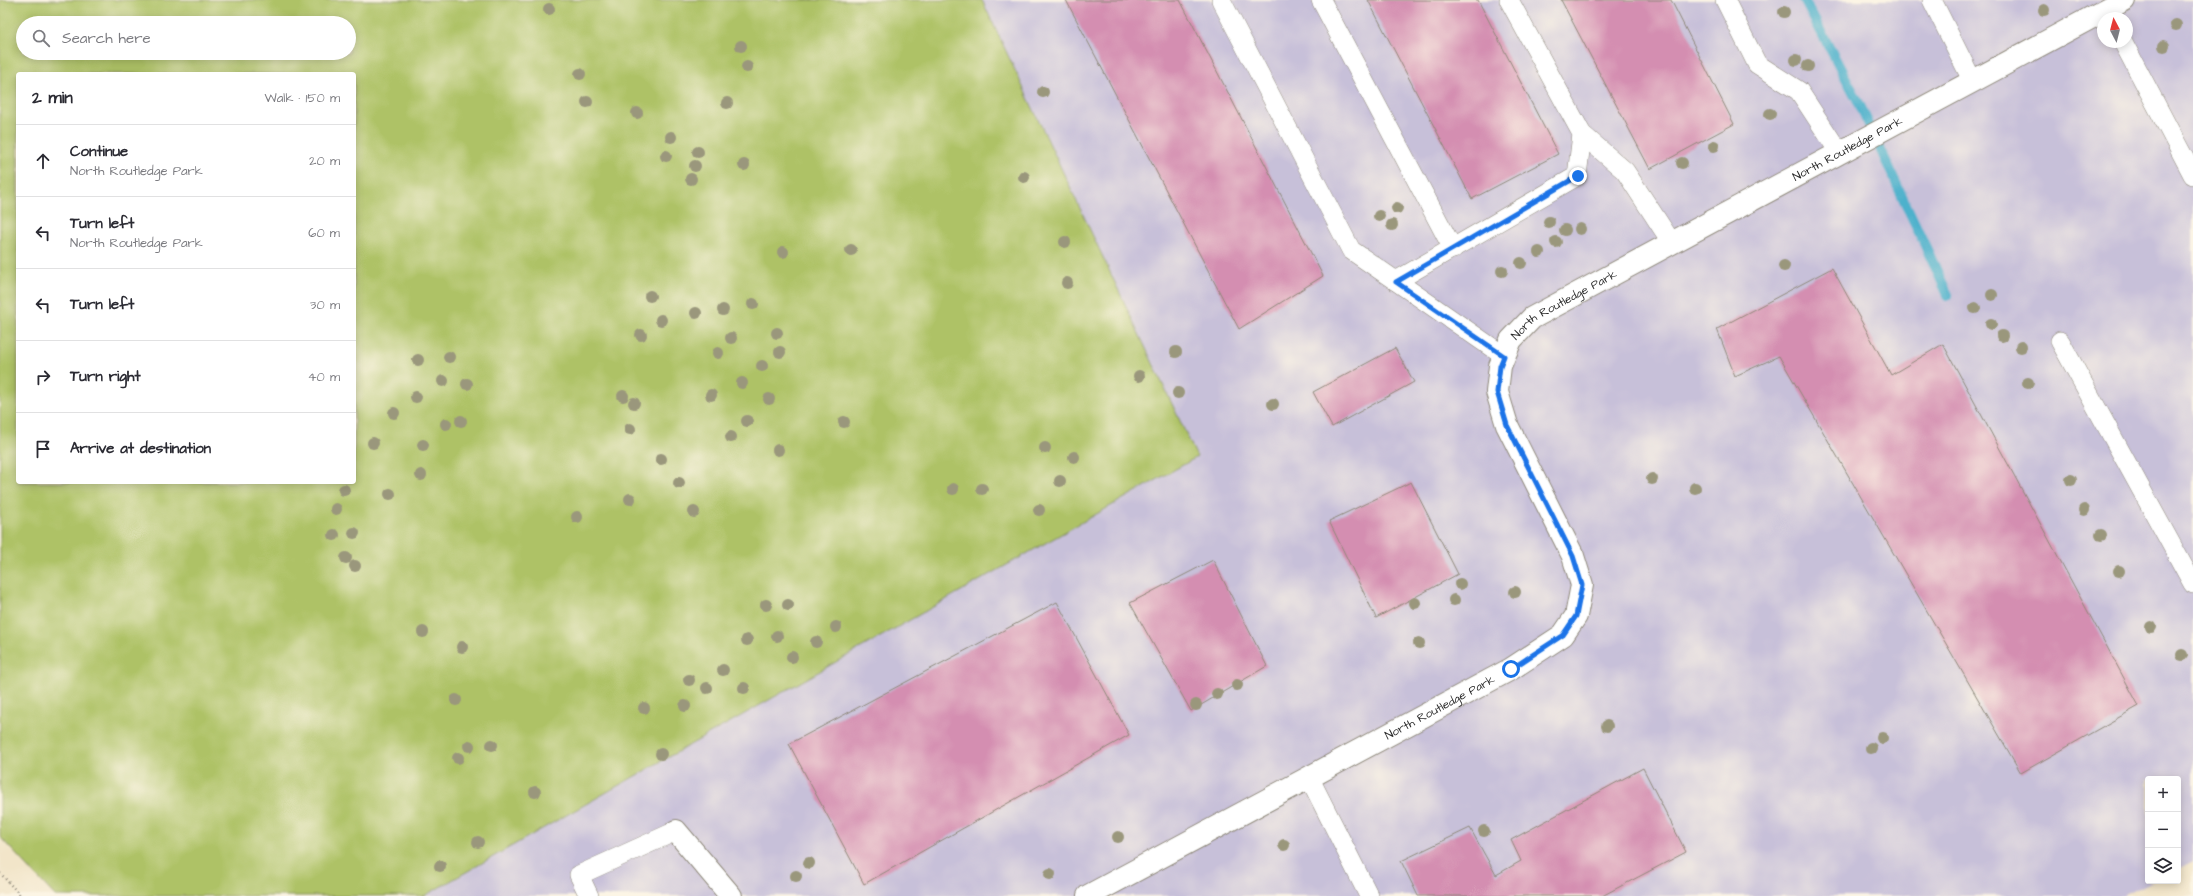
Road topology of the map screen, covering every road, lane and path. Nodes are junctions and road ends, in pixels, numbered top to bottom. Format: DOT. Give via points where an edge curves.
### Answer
graph roads {
  1 [pos="1221,0"];
  2 [pos="1321,0"];
  3 [pos="1509,0"];
  4 [pos="1725,0"];
  5 [pos="1932,0"];
  6 [pos="2114,9"];
  7 [pos="2126,48"];
  8 [pos="1973,82"];
  9 [pos="1582,134"];
  10 [pos="1840,152"];
  11 [pos="2193,175"];
  12 [pos="1672,243"];
  13 [pos="1452,248"];
  14 [pos="1396,282"];
  15 [pos="2060,341"];
  16 [pos="1504,356"];
  17 [pos="2193,584"];
  18 [pos="1309,778"];
  19 [pos="676,831"];
  20 [pos="0,873"];
  21 [pos="21,896"];
  22 [pos="589,896"];
  23 [pos="731,896"];
  24 [pos="1088,896"];
  25 [pos="1369,896"];
  1 -- 14 [label="lane" via="1351,250"];
  2 -- 13 [label="lane"];
  3 -- 9 [label="lane"];
  4 -- 10 [label="lane" via="1757,64 1799,91"];
  5 -- 8 [label="lane"];
  6 -- 8 [label="street, North Routledge Park"];
  7 -- 11 [label="lane"];
  8 -- 10 [label="street, North Routledge Park"];
  9 -- 12 [label="lane" via="1625,171"];
  9 -- 13 [label="lane" via="1578,176"];
  10 -- 12 [label="street, North Routledge Park"];
  12 -- 16 [label="street, North Routledge Park" via="1532,318 1511,340"];
  13 -- 14 [label="lane"];
  14 -- 16 [label="lane"];
  15 -- 17 [label="lane"];
  16 -- 18 [label="street, North Routledge Park" via="1500,366 1497,392 1507,425 1573,556 1582,585 1576,616 1563,635 1511,669"];
  18 -- 24 [label="street, North Routledge Park"];
  18 -- 25 [label="lane"];
  19 -- 22 [label="lane" via="579,875"];
  19 -- 23 [label="street"];
  20 -- 21 [label="path"];
}
